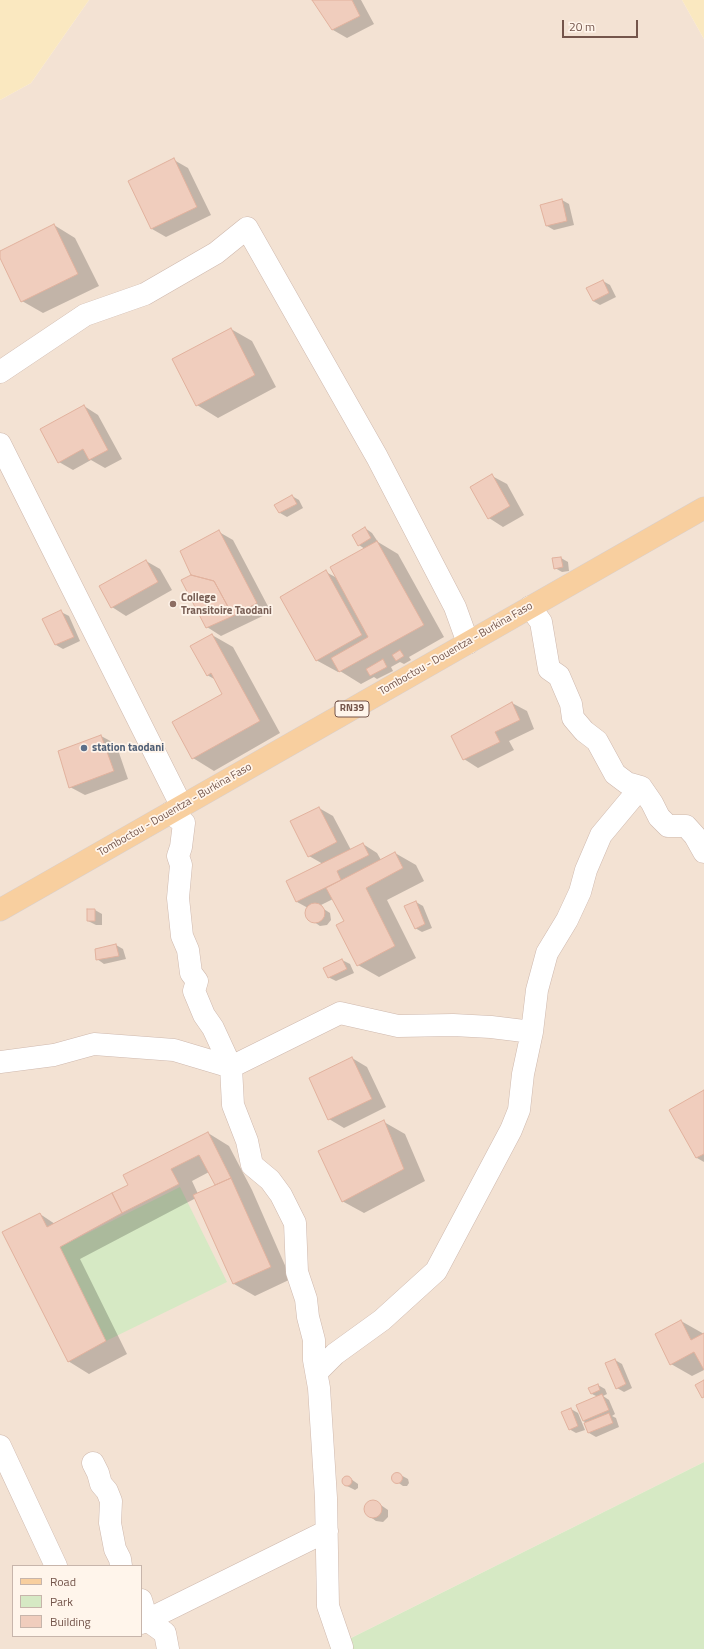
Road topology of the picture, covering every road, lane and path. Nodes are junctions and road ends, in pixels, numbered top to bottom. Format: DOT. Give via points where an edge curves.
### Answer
graph roads {
  1 [pos="0,372"];
  2 [pos="0,444"];
  3 [pos="704,508"];
  4 [pos="530,607"];
  5 [pos="468,643"];
  6 [pos="641,787"];
  7 [pos="176,810"];
  8 [pos="704,852"];
  9 [pos="0,910"];
  10 [pos="532,1032"];
  11 [pos="0,1062"];
  12 [pos="231,1067"];
  13 [pos="317,1372"];
  14 [pos="0,1446"];
  15 [pos="93,1463"];
  16 [pos="327,1531"];
  17 [pos="56,1565"];
  18 [pos="121,1565"];
  19 [pos="143,1614"];
  20 [pos="342,1647"];
  21 [pos="168,1649"];
  1 -- 5 [label="street" via="85,315 145,294 216,253 247,228 377,456 455,607"];
  2 -- 7 [label="street"];
  3 -- 4 [label="main road, Tomboctou - Douentza - Burkina Faso / RN39"];
  4 -- 5 [label="main road, Tomboctou - Douentza - Burkina Faso / RN39"];
  4 -- 6 [label="street" via="541,622 549,669 559,676 571,704 573,718 597,741 615,774 627,783"];
  5 -- 7 [label="main road, Tomboctou - Douentza - Burkina Faso / RN39"];
  6 -- 8 [label="street" via="659,817 668,826 686,826"];
  6 -- 10 [label="street" via="601,835 580,892 547,953 537,990"];
  7 -- 9 [label="main road, Tomboctou - Douentza - Burkina Faso / RN39"];
  7 -- 12 [label="street" via="184,823 182,847 178,856 181,865 178,898 182,936 188,950 191,973 197,981 194,991"];
  10 -- 12 [label="street" via="453,1025 398,1026 340,1014"];
  10 -- 13 [label="street" via="519,1110 511,1130 436,1271 382,1320 335,1354"];
  11 -- 12 [label="street" via="54,1055 94,1044 174,1050"];
  12 -- 13 [label="street" via="233,1105 247,1141 252,1165 270,1180 295,1223 297,1272 306,1299"];
  13 -- 16 [label="street"];
  14 -- 17 [label="street"];
  15 -- 18 [label="street" via="111,1501 110,1523"];
  16 -- 19 [label="street"];
  16 -- 20 [label="street" via="328,1606"];
  19 -- 21 [label="street" via="165,1633"];
}
